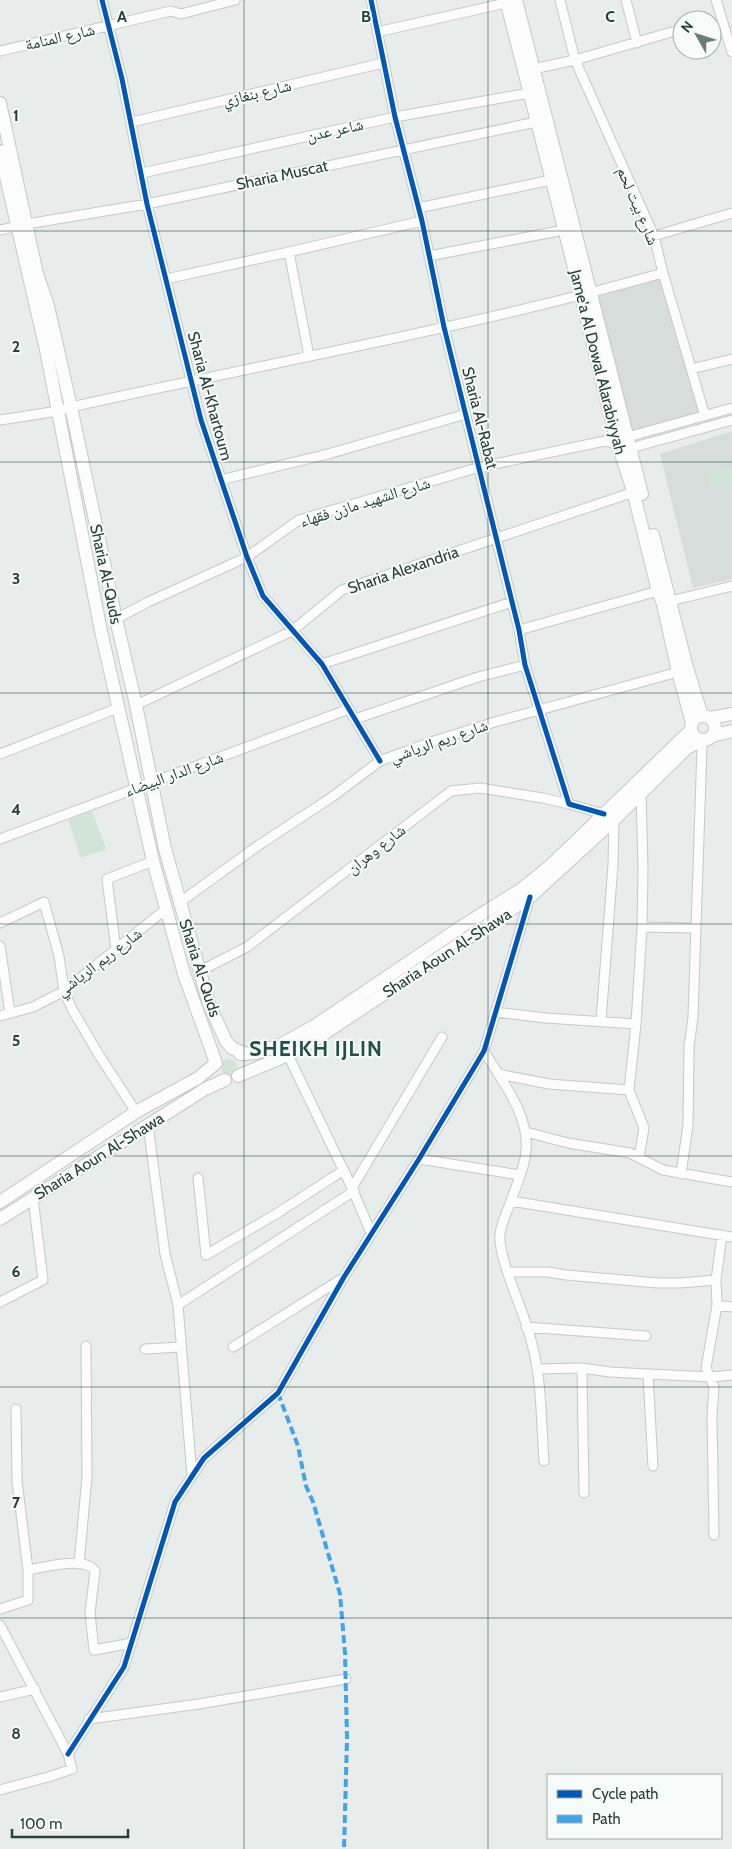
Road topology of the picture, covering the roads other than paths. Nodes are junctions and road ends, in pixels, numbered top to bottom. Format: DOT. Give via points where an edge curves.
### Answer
graph roads {
  1 [pos="102,0"];
  2 [pos="236,0"];
  3 [pos="370,0"];
  4 [pos="560,0"];
  5 [pos="626,0"];
  6 [pos="509,1"];
  7 [pos="107,25"];
  8 [pos="722,31"];
  9 [pos="377,32"];
  10 [pos="672,32"];
  11 [pos="637,43"];
  12 [pos="0,51"];
  13 [pos="732,52"];
  14 [pos="575,60"];
  15 [pos="383,63"];
  16 [pos="529,70"];
  17 [pos="529,93"];
  18 [pos="0,103"];
  19 [pos="394,117"];
  20 [pos="132,122"];
  21 [pos="536,122"];
  22 [pos="402,149"];
  23 [pos="0,152"];
  24 [pos="142,173"];
  25 [pos="551,180"];
  26 [pos="147,204"];
  27 [pos="418,208"];
  28 [pos="732,213"];
  29 [pos="422,221"];
  30 [pos="22,225"];
  31 [pos="0,230"];
  32 [pos="564,230"];
  33 [pos="654,236"];
  34 [pos="289,252"];
  35 [pos="429,256"];
  36 [pos="663,273"];
  37 [pos="166,279"];
  38 [pos="586,294"];
  39 [pos="444,327"];
  40 [pos="309,356"];
  41 [pos="732,359"];
  42 [pos="691,369"];
  43 [pos="191,380"];
  44 [pos="71,406"];
  45 [pos="732,408"];
  46 [pos="58,411"];
  47 [pos="466,414"];
  48 [pos="705,416"];
  49 [pos="0,420"];
  50 [pos="732,420"];
  51 [pos="620,443"];
  52 [pos="480,467"];
  53 [pos="220,480"];
  54 [pos="631,493"];
  55 [pos="496,538"];
  56 [pos="247,557"];
  57 [pos="732,586"];
  58 [pos="658,591"];
  59 [pos="512,602"];
  60 [pos="670,602"];
  61 [pos="116,619"];
  62 [pos="519,630"];
  63 [pos="292,631"];
  64 [pos="322,664"];
  65 [pos="526,665"];
  66 [pos="678,672"];
  67 [pos="136,705"];
  68 [pos="118,708"];
  69 [pos="348,709"];
  70 [pos="540,711"];
  71 [pos="732,714"];
  72 [pos="354,718"];
  73 [pos="699,722"];
  74 [pos="732,730"];
  75 [pos="705,741"];
  76 [pos="0,754"];
  77 [pos="380,761"];
  78 [pos="152,782"];
  79 [pos="136,788"];
  80 [pos="641,794"];
  81 [pos="569,804"];
  82 [pos="609,817"];
  83 [pos="0,839"];
  84 [pos="153,861"];
  85 [pos="530,897"];
  86 [pos="179,903"];
  87 [pos="166,909"];
  88 [pos="0,923"];
  89 [pos="642,927"];
  90 [pos="696,928"];
  91 [pos="0,946"];
  92 [pos="116,950"];
  93 [pos="200,971"];
  94 [pos="64,991"];
  95 [pos="495,1012"];
  96 [pos="10,1013"];
  97 [pos="0,1016"];
  98 [pos="601,1020"];
  99 [pos="636,1024"];
  100 [pos="442,1037"];
  101 [pos="211,1048"];
  102 [pos="484,1051"];
  103 [pos="240,1054"];
  104 [pos="288,1055"];
  105 [pos="216,1063"];
  106 [pos="202,1074"];
  107 [pos="498,1074"];
  108 [pos="231,1078"];
  109 [pos="629,1090"];
  110 [pos="136,1112"];
  111 [pos="148,1125"];
  112 [pos="526,1132"];
  113 [pos="639,1157"];
  114 [pos="419,1159"];
  115 [pos="344,1170"];
  116 [pos="681,1174"];
  117 [pos="520,1175"];
  118 [pos="198,1178"];
  119 [pos="732,1182"];
  120 [pos="353,1190"];
  121 [pos="33,1198"];
  122 [pos="511,1201"];
  123 [pos="0,1202"];
  124 [pos="0,1219"];
  125 [pos="371,1233"];
  126 [pos="722,1236"];
  127 [pos="732,1237"];
  128 [pos="508,1272"];
  129 [pos="344,1277"];
  130 [pos="716,1280"];
  131 [pos="0,1302"];
  132 [pos="178,1305"];
  133 [pos="717,1306"];
  134 [pos="732,1307"];
  135 [pos="526,1327"];
  136 [pos="646,1336"];
  137 [pos="86,1346"];
  138 [pos="181,1347"];
  139 [pos="233,1347"];
  140 [pos="145,1348"];
  141 [pos="582,1368"];
  142 [pos="537,1369"];
  143 [pos="648,1374"];
  144 [pos="732,1376"];
  145 [pos="711,1377"];
  146 [pos="16,1409"];
  147 [pos="544,1461"];
  148 [pos="653,1466"];
  149 [pos="192,1476"];
  150 [pos="584,1493"];
  151 [pos="714,1534"];
  152 [pos="79,1564"];
  153 [pos="28,1570"];
  154 [pos="0,1609"];
  155 [pos="0,1625"];
  156 [pos="132,1644"];
  157 [pos="346,1679"];
  158 [pos="35,1689"];
  159 [pos="0,1697"];
  160 [pos="89,1719"];
  161 [pos="68,1754"];
  162 [pos="0,1790"];
  1 -- 7 [label="street, Sharia Al-Khartoum"];
  2 -- 7 [label="street, شارع المنامة" via="181,14 171,11"];
  3 -- 9 [label="street, Sharia Al-Rabat"];
  4 -- 14 [label="street, شارع بيت لحم"];
  5 -- 11 [label="street"];
  6 -- 9 [label="street"];
  6 -- 16 [label="main road, Jame'a Al Dowal Alarabiyyah"];
  7 -- 12 [label="street, شارع المنامة"];
  7 -- 20 [label="street, Sharia Al-Khartoum"];
  8 -- 13 [label="street"];
  9 -- 15 [label="street, Sharia Al-Rabat"];
  10 -- 11 [label="street"];
  11 -- 14 [label="street"];
  14 -- 16 [label="street"];
  14 -- 33 [label="street, شارع بيت لحم"];
  15 -- 19 [label="street, Sharia Al-Rabat"];
  15 -- 20 [label="street, شارع بنغازي"];
  16 -- 17 [label="main road, Jame'a Al Dowal Alarabiyyah"];
  16 -- 38 [label="main road, Jame'a Al Dowal Alarabiyyah"];
  17 -- 19 [label="street, شاعر عدن"];
  17 -- 21 [label="main road, Jame'a Al Dowal Alarabiyyah"];
  18 -- 30 [label="main road, Sharia Al-Quds"];
  19 -- 22 [label="street, Sharia Al-Rabat"];
  19 -- 24 [label="street, شاعر عدن"];
  20 -- 24 [label="street, Sharia Al-Khartoum"];
  21 -- 22 [label="street, Sharia Muscat"];
  21 -- 25 [label="main road, Jame'a Al Dowal Alarabiyyah"];
  22 -- 26 [label="street, Sharia Muscat"];
  22 -- 27 [label="street, Sharia Al-Rabat"];
  23 -- 30 [label="main road, Sharia Al-Quds"];
  24 -- 26 [label="street, Sharia Al-Khartoum"];
  25 -- 27 [label="street"];
  25 -- 32 [label="main road, Jame'a Al Dowal Alarabiyyah"];
  26 -- 30 [label="street, Sharia Muscat"];
  26 -- 37 [label="street, Sharia Al-Khartoum"];
  27 -- 29 [label="street, Sharia Al-Rabat"];
  28 -- 33 [label="street"];
  29 -- 34 [label="street"];
  29 -- 35 [label="street, Sharia Al-Rabat"];
  30 -- 31 [label="street, Sharia Muscat"];
  30 -- 44 [label="main road, Sharia Al-Quds" via="48,306"];
  30 -- 46 [label="main road, Sharia Al-Quds"];
  32 -- 35 [label="street"];
  32 -- 38 [label="main road, Jame'a Al Dowal Alarabiyyah"];
  33 -- 36 [label="street, شارع بيت لحم"];
  34 -- 37 [label="street"];
  34 -- 40 [label="street"];
  35 -- 39 [label="street, Sharia Al-Rabat"];
  36 -- 38 [label="street"];
  36 -- 42 [label="street, شارع بيت لحم"];
  37 -- 43 [label="street, Sharia Al-Khartoum"];
  38 -- 39 [label="street"];
  38 -- 51 [label="main road, Jame'a Al Dowal Alarabiyyah"];
  39 -- 40 [label="street"];
  39 -- 47 [label="street, Sharia Al-Rabat"];
  40 -- 43 [label="street"];
  41 -- 42 [label="street"];
  42 -- 48 [label="street, شارع بيت لحم"];
  43 -- 44 [label="street"];
  43 -- 53 [label="street, Sharia Al-Khartoum"];
  44 -- 46 [label="street"];
  44 -- 61 [label="main road, Sharia Al-Quds"];
  45 -- 48 [label="street, شارع الشهيد مازن فقهاء"];
  46 -- 49 [label="street"];
  46 -- 68 [label="main road, Sharia Al-Quds"];
  47 -- 52 [label="street, Sharia Al-Rabat"];
  47 -- 53 [label="street" via="328,454"];
  48 -- 51 [label="street, شارع الشهيد مازن فقهاء"];
  50 -- 51 [label="street, شارع الشهيد مازن فقهاء"];
  51 -- 52 [label="street, شارع الشهيد مازن فقهاء"];
  51 -- 58 [label="main road, Jame'a Al Dowal Alarabiyyah"];
  51 -- 60 [label="main road, Jame'a Al Dowal Alarabiyyah"];
  52 -- 55 [label="street, Sharia Al-Rabat"];
  52 -- 56 [label="street, شارع الشهيد مازن فقهاء" via="299,520"];
  53 -- 56 [label="street, Sharia Al-Khartoum"];
  54 -- 55 [label="street, Sharia Alexandria"];
  55 -- 59 [label="street, Sharia Al-Rabat"];
  55 -- 63 [label="street, Sharia Alexandria" via="342,590"];
  56 -- 61 [label="street, شارع الشهيد مازن فقهاء"];
  56 -- 63 [label="street, Sharia Al-Khartoum" via="263,596"];
  57 -- 60 [label="street"];
  58 -- 62 [label="street"];
  58 -- 66 [label="main road, Jame'a Al Dowal Alarabiyyah"];
  59 -- 62 [label="street, Sharia Al-Rabat"];
  59 -- 64 [label="street"];
  60 -- 73 [label="main road, Jame'a Al Dowal Alarabiyyah"];
  61 -- 67 [label="main road, Sharia Al-Quds"];
  62 -- 65 [label="street, Sharia Al-Rabat"];
  63 -- 64 [label="street, Sharia Al-Khartoum"];
  63 -- 67 [label="street, Sharia Alexandria"];
  64 -- 69 [label="street, Sharia Al-Khartoum"];
  65 -- 70 [label="street, Sharia Al-Rabat"];
  65 -- 72 [label="street" via="478,677"];
  66 -- 70 [label="street, شارع ريم الرياشي"];
  66 -- 73 [label="main road, Jame'a Al Dowal Alarabiyyah"];
  67 -- 78 [label="main road, Sharia Al-Quds"];
  68 -- 76 [label="street"];
  68 -- 79 [label="main road, Sharia Al-Quds"];
  69 -- 72 [label="street, Sharia Al-Khartoum"];
  69 -- 78 [label="street, شارع الدار البيضاء"];
  70 -- 77 [label="street, شارع ريم الرياشي" via="434,741"];
  70 -- 81 [label="street, Sharia Al-Rabat"];
  71 -- 73 [label="main road"];
  72 -- 77 [label="street, Sharia Al-Khartoum"];
  73 -- 75 [label="main road" via="695,737"];
  73 -- 75 [label="main road" via="713,721 716,729"];
  73 -- 82 [label="main road, Sharia Aoun Al-Shawa"];
  74 -- 75 [label="main road, Sharia Aoun Al-Shawa"];
  75 -- 80 [label="main road, Sharia Aoun Al-Shawa" via="688,748"];
  75 -- 90 [label="street"];
  77 -- 86 [label="street, شارع ريم الرياشي"];
  78 -- 79 [label="street, شارع الدار البيضاء"];
  78 -- 86 [label="main road, Sharia Al-Quds"];
  79 -- 83 [label="street, شارع الدار البيضاء"];
  79 -- 84 [label="main road, Sharia Al-Quds"];
  80 -- 82 [label="main road, Sharia Aoun Al-Shawa"];
  80 -- 89 [label="street"];
  81 -- 82 [label="street"];
  81 -- 93 [label="street, شارع وهران" via="480,788 450,791 247,947"];
  82 -- 85 [label="main road, Sharia Aoun Al-Shawa"];
  82 -- 98 [label="street" via="613,865"];
  82 -- 103 [label="main road, Sharia Aoun Al-Shawa" via="523,888 316,1025 280,1045"];
  84 -- 87 [label="main road, Sharia Al-Quds"];
  84 -- 92 [label="street" via="106,879"];
  85 -- 95 [label="street"];
  85 -- 104 [label="main road, Sharia Aoun Al-Shawa"];
  86 -- 93 [label="main road, Sharia Al-Quds"];
  87 -- 92 [label="street, شارع ريم الرياشي"];
  87 -- 101 [label="main road, Sharia Al-Quds" via="184,974"];
  88 -- 94 [label="street" via="44,902 59,956"];
  89 -- 90 [label="street"];
  89 -- 99 [label="street"];
  90 -- 116 [label="street" via="688,1126"];
  91 -- 96 [label="street"];
  92 -- 94 [label="street, شارع ريم الرياشي"];
  93 -- 103 [label="main road, Sharia Al-Quds" via="209,1004 226,1041"];
  94 -- 96 [label="street, شارع ريم الرياشي"];
  94 -- 110 [label="street" via="99,1055"];
  95 -- 98 [label="street"];
  95 -- 102 [label="street"];
  96 -- 97 [label="street, شارع ريم الرياشي"];
  98 -- 99 [label="street"];
  99 -- 109 [label="street"];
  100 -- 120 [label="street"];
  101 -- 105 [label="main road, Sharia Al-Quds"];
  101 -- 106 [label="main road"];
  102 -- 107 [label="street"];
  102 -- 114 [label="street"];
  103 -- 105 [label="main road" via="221,1056"];
  103 -- 108 [label="main road" via="241,1068"];
  104 -- 108 [label="main road, Sharia Aoun Al-Shawa"];
  104 -- 115 [label="street"];
  105 -- 106 [label="main road, Sharia Aoun Al-Shawa"];
  105 -- 108 [label="main road" via="218,1076"];
  106 -- 110 [label="main road, Sharia Aoun Al-Shawa"];
  107 -- 109 [label="street" via="549,1084"];
  107 -- 112 [label="street"];
  108 -- 111 [label="main road, Sharia Aoun Al-Shawa" via="205,1089"];
  109 -- 113 [label="street" via="644,1128"];
  110 -- 123 [label="main road, Sharia Aoun Al-Shawa"];
  111 -- 121 [label="main road, Sharia Aoun Al-Shawa"];
  111 -- 132 [label="street" via="165,1254"];
  112 -- 113 [label="street"];
  112 -- 117 [label="street" via="526,1152"];
  113 -- 116 [label="street" via="663,1170"];
  114 -- 117 [label="street"];
  114 -- 125 [label="street"];
  115 -- 118 [label="street" via="206,1255"];
  115 -- 120 [label="street"];
  116 -- 119 [label="street"];
  117 -- 122 [label="street"];
  120 -- 125 [label="street"];
  120 -- 132 [label="street"];
  121 -- 124 [label="main road, Sharia Aoun Al-Shawa"];
  121 -- 131 [label="street" via="43,1280"];
  122 -- 126 [label="street"];
  122 -- 128 [label="street" via="500,1240"];
  125 -- 129 [label="street"];
  126 -- 127 [label="street"];
  126 -- 130 [label="street"];
  128 -- 130 [label="street" via="548,1272 658,1283"];
  128 -- 135 [label="street"];
  129 -- 139 [label="street"];
  129 -- 149 [label="street" via="278,1393 204,1458"];
  130 -- 133 [label="street"];
  132 -- 138 [label="street"];
  133 -- 134 [label="street"];
  133 -- 145 [label="street" via="706,1368"];
  135 -- 136 [label="street"];
  135 -- 142 [label="street"];
  137 -- 152 [label="street" via="87,1477"];
  138 -- 140 [label="street"];
  138 -- 149 [label="street"];
  141 -- 142 [label="street"];
  141 -- 143 [label="street"];
  141 -- 150 [label="street"];
  142 -- 147 [label="street"];
  143 -- 145 [label="street"];
  143 -- 148 [label="street"];
  144 -- 145 [label="street"];
  145 -- 151 [label="street" via="714,1387"];
  146 -- 153 [label="street" via="17,1481"];
  149 -- 156 [label="street" via="175,1502"];
  152 -- 153 [label="street"];
  152 -- 156 [label="street" via="91,1566 95,1571 90,1613 94,1650"];
  153 -- 154 [label="street" via="28,1600"];
  155 -- 158 [label="street"];
  156 -- 160 [label="street" via="124,1667"];
  157 -- 160 [label="street"];
  158 -- 159 [label="street"];
  158 -- 161 [label="street"];
  160 -- 161 [label="street"];
  161 -- 162 [label="street" via="72,1769"];
}
